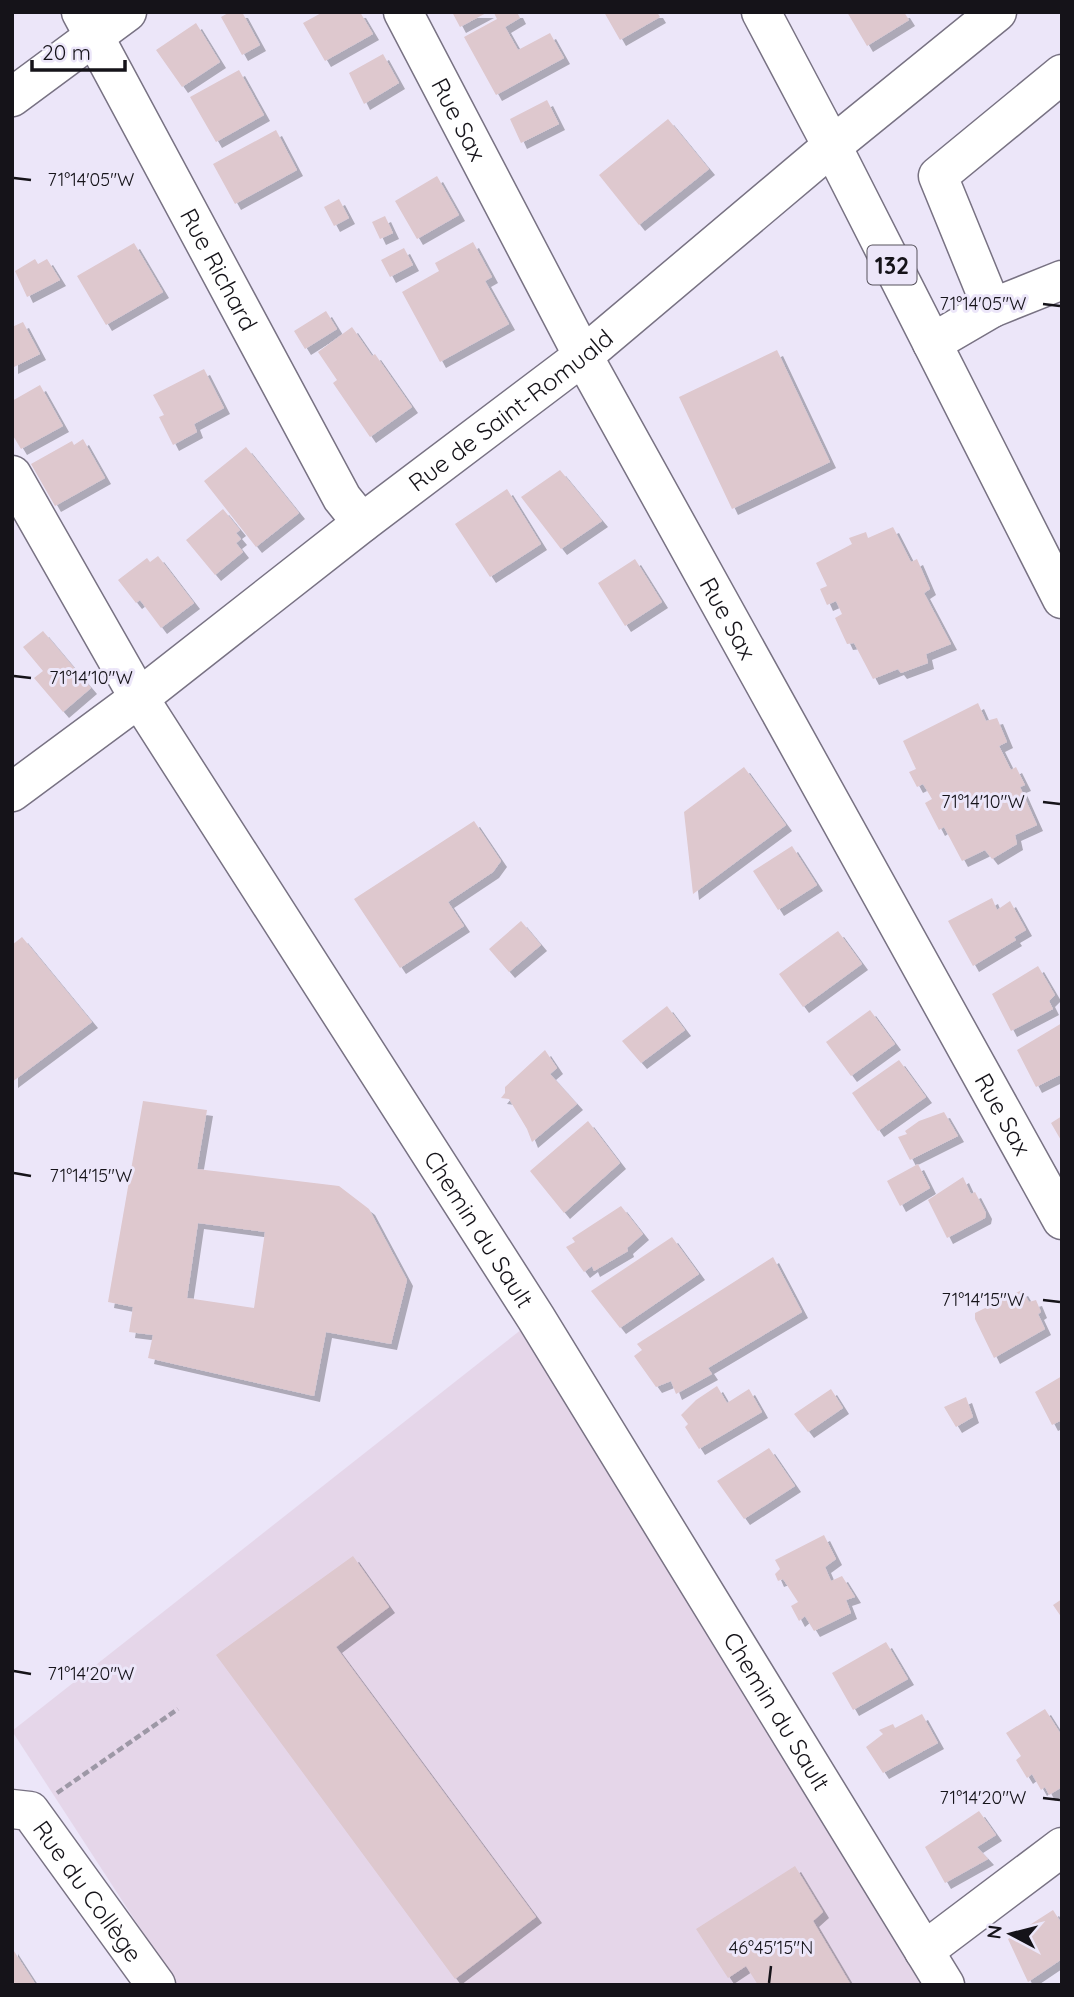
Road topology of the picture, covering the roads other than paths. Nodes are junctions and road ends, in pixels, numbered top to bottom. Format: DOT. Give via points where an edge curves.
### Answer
graph roads {
  1 [pos="127,12"];
  2 [pos="403,12"];
  3 [pos="761,12"];
  4 [pos="997,12"];
  5 [pos="87,24"];
  6 [pos="1062,74"];
  7 [pos="12,97"];
  8 [pos="832,146"];
  9 [pos="1061,282"];
  10 [pos="992,308"];
  11 [pos="932,343"];
  12 [pos="583,356"];
  13 [pos="12,475"];
  14 [pos="362,523"];
  15 [pos="1062,599"];
  16 [pos="139,698"];
  17 [pos="12,792"];
  18 [pos="1062,1220"];
  19 [pos="21,1810"];
  20 [pos="1062,1847"];
  21 [pos="924,1951"];
  22 [pos="156,1985"];
  23 [pos="945,1985"];
  1 -- 5 [label="street"];
  2 -- 12 [label="street, Rue Sax"];
  3 -- 8 [label="street, 132"];
  4 -- 8 [label="street, Rue de Saint-Romuald"];
  5 -- 7 [label="street"];
  5 -- 14 [label="street, Rue Richard" via="342,498"];
  6 -- 10 [label="street" via="938,176"];
  8 -- 11 [label="street, 132"];
  8 -- 12 [label="street, Rue de Saint-Romuald"];
  9 -- 10 [label="street"];
  10 -- 11 [label="street"];
  11 -- 15 [label="street, 132"];
  12 -- 14 [label="street, Rue de Saint-Romuald"];
  12 -- 18 [label="street, Rue Sax"];
  13 -- 16 [label="street, Chemin du Sault"];
  14 -- 16 [label="street, Rue de Saint-Romuald"];
  16 -- 17 [label="street, Rue de Saint-Romuald"];
  16 -- 21 [label="street, Chemin du Sault" via="536,1318"];
  19 -- 22 [label="street, Rue du Collège"];
  20 -- 21 [label="street"];
  21 -- 23 [label="street, Chemin du Sault"];
}
